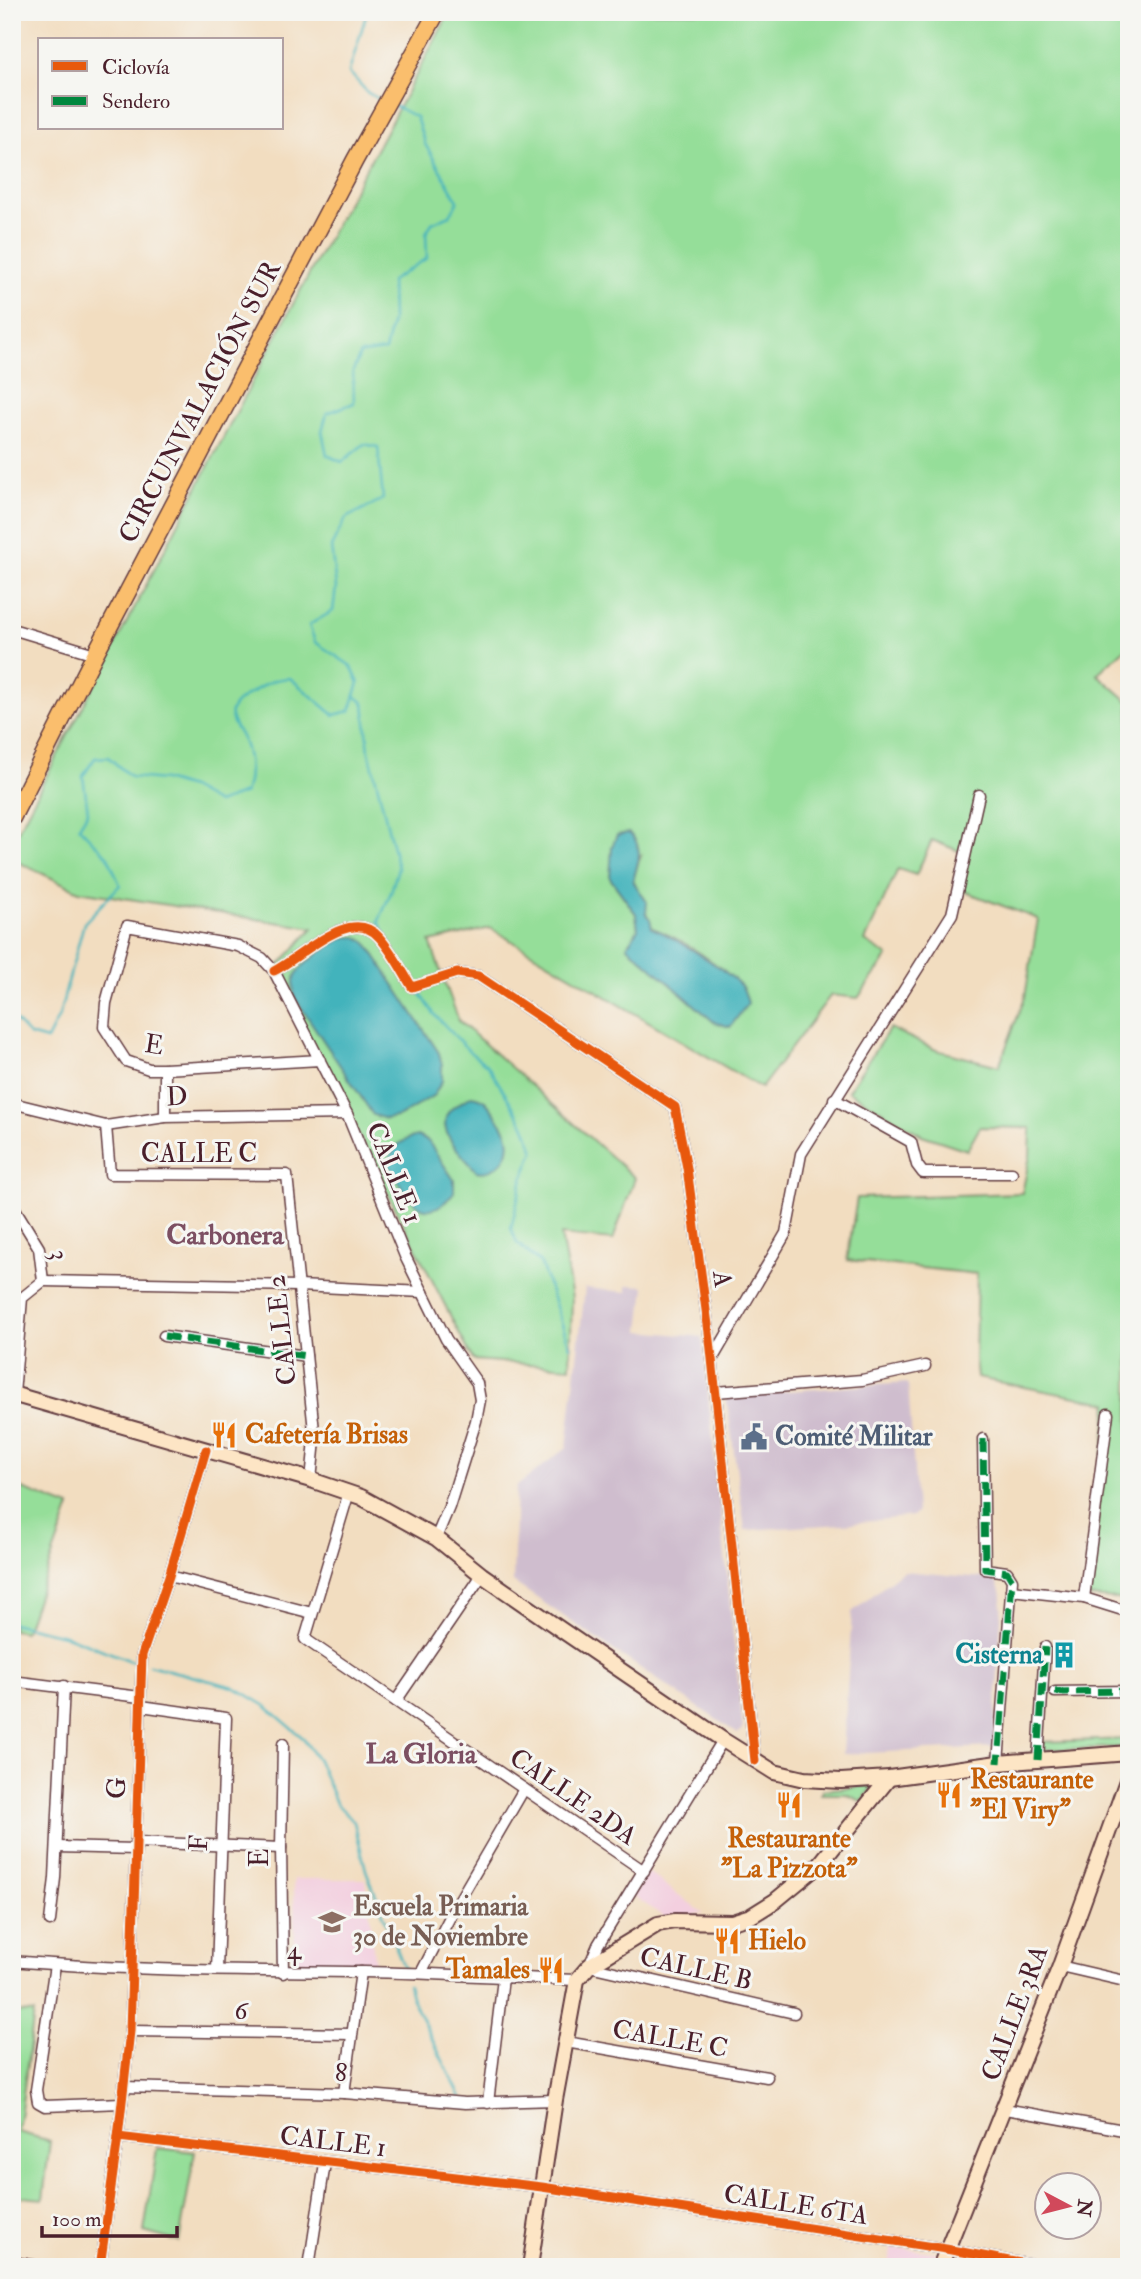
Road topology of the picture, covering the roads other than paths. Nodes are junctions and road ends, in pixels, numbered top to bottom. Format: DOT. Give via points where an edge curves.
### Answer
graph roads {
  1 [pos="437,12"];
  2 [pos="12,629"];
  3 [pos="95,654"];
  4 [pos="979,795"];
  5 [pos="12,818"];
  6 [pos="127,926"];
  7 [pos="274,971"];
  8 [pos="320,1060"];
  9 [pos="165,1069"];
  10 [pos="834,1099"];
  11 [pos="12,1103"];
  12 [pos="347,1114"];
  13 [pos="165,1117"];
  14 [pos="106,1126"];
  15 [pos="1012,1173"];
  16 [pos="287,1175"];
  17 [pos="12,1204"];
  18 [pos="43,1281"];
  19 [pos="299,1286"];
  20 [pos="423,1292"];
  21 [pos="164,1336"];
  22 [pos="306,1356"];
  23 [pos="712,1359"];
  24 [pos="925,1366"];
  25 [pos="716,1392"];
  26 [pos="13,1394"];
  27 [pos="1108,1415"];
  28 [pos="983,1439"];
  29 [pos="206,1450"];
  30 [pos="311,1480"];
  31 [pos="349,1492"];
  32 [pos="436,1538"];
  33 [pos="482,1574"];
  34 [pos="169,1576"];
  35 [pos="1011,1590"];
  36 [pos="1084,1598"];
  37 [pos="1129,1612"];
  38 [pos="312,1613"];
  39 [pos="1045,1647"];
  40 [pos="20,1682"];
  41 [pos="64,1686"];
  42 [pos="1129,1691"];
  43 [pos="1055,1692"];
  44 [pos="141,1702"];
  45 [pos="396,1702"];
  46 [pos="723,1741"];
  47 [pos="284,1744"];
  48 [pos="1129,1753"];
  49 [pos="1038,1760"];
  50 [pos="755,1761"];
  51 [pos="998,1763"];
  52 [pos="1129,1775"];
  53 [pos="889,1778"];
  54 [pos="524,1789"];
  55 [pos="220,1845"];
  56 [pos="135,1846"];
  57 [pos="57,1847"];
  58 [pos="281,1848"];
  59 [pos="643,1871"];
  60 [pos="50,1921"];
  61 [pos="12,1961"];
  62 [pos="55,1965"];
  63 [pos="589,1966"];
  64 [pos="1060,1966"];
  65 [pos="132,1968"];
  66 [pos="217,1970"];
  67 [pos="361,1972"];
  68 [pos="283,1973"];
  69 [pos="421,1973"];
  70 [pos="503,1978"];
  71 [pos="577,1980"];
  72 [pos="1129,1982"];
  73 [pos="794,2013"];
  74 [pos="130,2031"];
  75 [pos="352,2034"];
  76 [pos="566,2042"];
  77 [pos="766,2077"];
  78 [pos="124,2087"];
  79 [pos="344,2093"];
  80 [pos="555,2100"];
  81 [pos="122,2103"];
  82 [pos="488,2103"];
  83 [pos="1005,2109"];
  84 [pos="1129,2131"];
  85 [pos="118,2137"];
  86 [pos="326,2163"];
  87 [pos="542,2187"];
  88 [pos="946,2249"];
  89 [pos="12,2262"];
  90 [pos="45,2267"];
  91 [pos="100,2267"];
  92 [pos="309,2267"];
  93 [pos="530,2267"];
  94 [pos="940,2267"];
  95 [pos="1042,2267"];
  1 -- 3 [label="main road, CIRCUNVALACIÓN SUR"];
  2 -- 3 [label="street"];
  3 -- 5 [label="main road, CIRCUNVALACIÓN SUR"];
  4 -- 10 [label="street" via="952,914"];
  6 -- 7 [label="street, CALLE 1" via="239,946 262,958"];
  6 -- 9 [label="street, E" via="104,1027 126,1061"];
  7 -- 8 [label="street, CALLE 1"];
  7 -- 23 [label="street, A" via="334,932 360,925 369,928 380,937 412,987 457,973 478,976 675,1107"];
  8 -- 9 [label="street, E"];
  8 -- 12 [label="street, CALLE 1"];
  9 -- 13 [label="street"];
  10 -- 15 [label="street" via="911,1142 923,1172"];
  10 -- 23 [label="street" via="801,1154 786,1233"];
  11 -- 14 [label="street, D"];
  12 -- 13 [label="street, D"];
  12 -- 20 [label="street, CALLE 1"];
  13 -- 14 [label="street, D"];
  14 -- 16 [label="street, CALLE C" via="110,1174"];
  16 -- 19 [label="street, CALLE 2"];
  17 -- 18 [label="street, 3" via="39,1248"];
  18 -- 19 [label="street"];
  18 -- 26 [label="street, 3" via="22,1298"];
  19 -- 20 [label="street"];
  19 -- 22 [label="street, CALLE 2"];
  20 -- 32 [label="street, CALLE 1" via="446,1339 477,1382 480,1400 463,1465"];
  21 -- 22 [label="street"];
  22 -- 30 [label="street, CALLE 2" via="315,1440"];
  23 -- 25 [label="street, A"];
  24 -- 25 [label="street" via="862,1380"];
  25 -- 50 [label="street, A"];
  26 -- 29 [label="main road"];
  27 -- 36 [label="street"];
  28 -- 35 [label="street" via="985,1569 1011,1574"];
  29 -- 30 [label="main road"];
  29 -- 34 [label="street, G"];
  30 -- 31 [label="main road"];
  31 -- 32 [label="main road"];
  31 -- 38 [label="street"];
  32 -- 33 [label="main road"];
  33 -- 45 [label="street"];
  33 -- 46 [label="main road"];
  34 -- 38 [label="street"];
  34 -- 44 [label="street, G" via="142,1655"];
  35 -- 36 [label="street"];
  35 -- 51 [label="street"];
  36 -- 37 [label="street"];
  38 -- 45 [label="street, CALLE 2DA" via="305,1639"];
  39 -- 49 [label="street"];
  40 -- 41 [label="street"];
  41 -- 44 [label="street"];
  41 -- 57 [label="street"];
  42 -- 43 [label="street"];
  44 -- 55 [label="street, F" via="226,1718"];
  44 -- 56 [label="street, G"];
  45 -- 54 [label="street, CALLE 2DA"];
  46 -- 50 [label="main road"];
  46 -- 59 [label="street"];
  47 -- 58 [label="street, E"];
  48 -- 49 [label="main road"];
  49 -- 51 [label="main road"];
  50 -- 53 [label="main road" via="774,1772 804,1779"];
  51 -- 53 [label="main road"];
  52 -- 64 [label="main road, CALLE 3RA"];
  53 -- 63 [label="main road" via="820,1864 775,1901 732,1922 658,1924"];
  54 -- 59 [label="street, CALLE 2DA"];
  54 -- 69 [label="street"];
  55 -- 56 [label="street"];
  55 -- 58 [label="street"];
  55 -- 66 [label="street, F"];
  56 -- 57 [label="street"];
  56 -- 65 [label="street, G"];
  57 -- 60 [label="street"];
  58 -- 68 [label="street, E"];
  59 -- 63 [label="street"];
  61 -- 62 [label="street, 4"];
  62 -- 65 [label="street, 4"];
  62 -- 81 [label="street" via="38,2102 45,2106"];
  63 -- 71 [label="main road"];
  63 -- 73 [label="street, CALLE B"];
  64 -- 72 [label="street"];
  64 -- 83 [label="main road, CALLE 3RA"];
  65 -- 66 [label="street, 4"];
  65 -- 74 [label="street, G"];
  66 -- 68 [label="street, 4"];
  67 -- 68 [label="street, 4"];
  67 -- 69 [label="street, 4"];
  67 -- 75 [label="street"];
  69 -- 70 [label="street, 4"];
  70 -- 71 [label="street, 4"];
  70 -- 82 [label="street"];
  71 -- 76 [label="main road"];
  74 -- 75 [label="street, 6"];
  74 -- 78 [label="street, G"];
  75 -- 79 [label="street"];
  76 -- 77 [label="street, CALLE C"];
  76 -- 80 [label="main road"];
  78 -- 79 [label="street, 8"];
  78 -- 81 [label="street, G"];
  79 -- 82 [label="street, 8"];
  80 -- 82 [label="street, 8"];
  80 -- 87 [label="main road"];
  81 -- 85 [label="street, G"];
  83 -- 84 [label="street"];
  83 -- 88 [label="main road, CALLE 3RA"];
  85 -- 86 [label="street, CALLE 1"];
  85 -- 91 [label="street, G"];
  86 -- 87 [label="street, CALLE 1"];
  86 -- 92 [label="street"];
  87 -- 88 [label="street, CALLE 6TA"];
  87 -- 93 [label="main road"];
  88 -- 94 [label="main road, CALLE 3RA"];
  88 -- 95 [label="street, CALLE 6TA"];
  89 -- 90 [label="street"];
}
